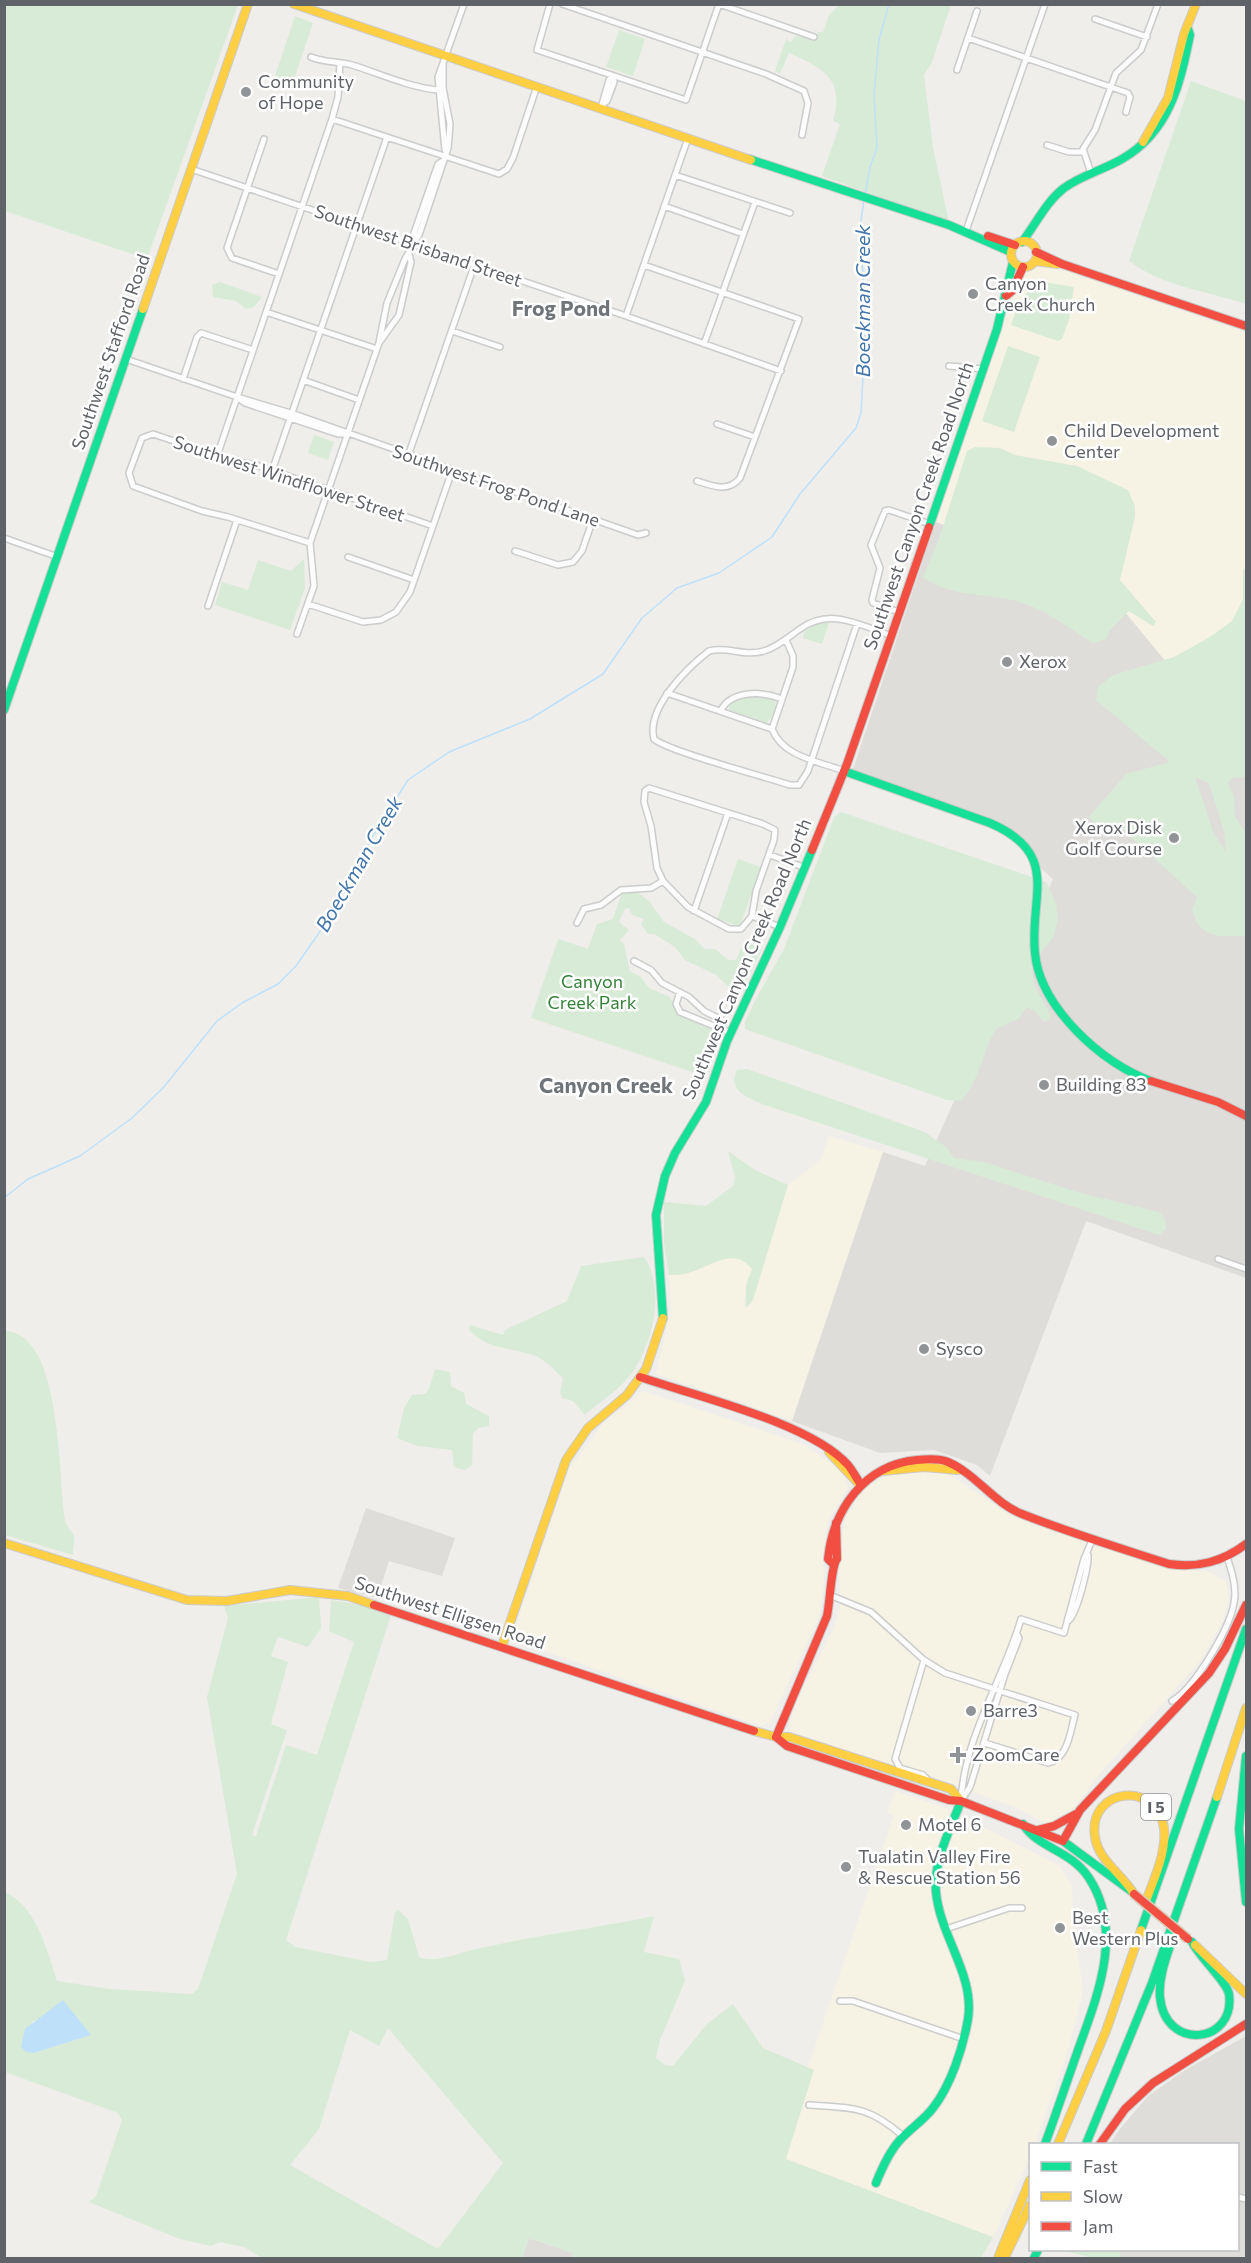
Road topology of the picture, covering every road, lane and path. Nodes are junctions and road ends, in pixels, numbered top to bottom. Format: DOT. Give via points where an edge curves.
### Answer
graph roads {
  1 [pos="248,4"];
  2 [pos="294,4"];
  3 [pos="464,4"];
  4 [pos="550,4"];
  5 [pos="562,4"];
  6 [pos="719,4"];
  7 [pos="1045,4"];
  8 [pos="1158,4"];
  9 [pos="1197,4"];
  10 [pos="977,11"];
  11 [pos="1095,19"];
  12 [pos="814,37"];
  13 [pos="1147,37"];
  14 [pos="968,38"];
  15 [pos="702,53"];
  16 [pos="446,55"];
  17 [pos="311,57"];
  18 [pos="1026,58"];
  19 [pos="340,63"];
  20 [pos="443,65"];
  21 [pos="957,70"];
  22 [pos="613,76"];
  23 [pos="537,86"];
  24 [pos="1110,87"];
  25 [pos="438,90"];
  26 [pos="602,106"];
  27 [pos="1126,112"];
  28 [pos="332,119"];
  29 [pos="802,135"];
  30 [pos="387,137"];
  31 [pos="686,138"];
  32 [pos="264,139"];
  33 [pos="1047,145"];
  34 [pos="445,150"];
  35 [pos="1082,152"];
  36 [pos="442,160"];
  37 [pos="191,169"];
  38 [pos="1091,172"];
  39 [pos="675,175"];
  40 [pos="247,188"];
  41 [pos="755,202"];
  42 [pos="664,206"];
  43 [pos="302,207"];
  44 [pos="790,213"];
  45 [pos="356,225"];
  46 [pos="962,228"];
  47 [pos="743,234"];
  48 [pos="413,244"];
  49 [pos="1020,246"];
  50 [pos="409,254"];
  51 [pos="1035,257"];
  52 [pos="1013,262"];
  53 [pos="644,265"];
  54 [pos="474,266"];
  55 [pos="1023,267"];
  56 [pos="279,274"];
  57 [pos="723,293"];
  58 [pos="1006,296"];
  59 [pos="266,312"];
  60 [pos="626,316"];
  61 [pos="199,325"];
  62 [pos="1246,326"];
  63 [pos="320,330"];
  64 [pos="452,331"];
  65 [pos="201,333"];
  66 [pos="704,344"];
  67 [pos="378,346"];
  68 [pos="500,347"];
  69 [pos="253,350"];
  70 [pos="126,359"];
  71 [pos="949,366"];
  72 [pos="983,369"];
  73 [pos="781,371"];
  74 [pos="183,379"];
  75 [pos="303,380"];
  76 [pos="237,397"];
  77 [pos="359,400"];
  78 [pos="291,415"];
  79 [pos="717,424"];
  80 [pos="347,434"];
  81 [pos="755,436"];
  82 [pos="216,456"];
  83 [pos="408,456"];
  84 [pos="272,471"];
  85 [pos="452,471"];
  86 [pos="697,481"];
  87 [pos="328,490"];
  88 [pos="593,519"];
  89 [pos="237,520"];
  90 [pos="930,524"];
  91 [pos="433,526"];
  92 [pos="646,533"];
  93 [pos="4,538"];
  94 [pos="310,543"];
  95 [pos="515,551"];
  96 [pos="58,557"];
  97 [pos="348,557"];
  98 [pos="414,580"];
  99 [pos="308,604"];
  100 [pos="208,606"];
  101 [pos="899,612"];
  102 [pos="857,624"];
  103 [pos="297,634"];
  104 [pos="892,636"];
  105 [pos="786,640"];
  106 [pos="667,693"];
  107 [pos="782,699"];
  108 [pos="4,710"];
  109 [pos="721,710"];
  110 [pos="772,729"];
  111 [pos="812,759"];
  112 [pos="844,771"];
  113 [pos="728,813"];
  114 [pos="770,855"];
  115 [pos="803,867"];
  116 [pos="663,881"];
  117 [pos="694,911"];
  118 [pos="752,916"];
  119 [pos="577,923"];
  120 [pos="780,927"];
  121 [pos="634,961"];
  122 [pos="680,992"];
  123 [pos="722,1020"];
  124 [pos="731,1033"];
  125 [pos="1246,1116"];
  126 [pos="1218,1259"];
  127 [pos="1246,1269"];
  128 [pos="640,1377"];
  129 [pos="861,1485"];
  130 [pos="1093,1538"];
  131 [pos="4,1543"];
  132 [pos="1246,1544"];
  133 [pos="1227,1557"];
  134 [pos="832,1596"];
  135 [pos="1246,1605"];
  136 [pos="1246,1629"];
  137 [pos="1017,1634"];
  138 [pos="502,1646"];
  139 [pos="924,1660"];
  140 [pos="992,1689"];
  141 [pos="999,1691"];
  142 [pos="1172,1701"];
  143 [pos="1246,1708"];
  144 [pos="776,1737"];
  145 [pos="984,1743"];
  146 [pos="1246,1756"];
  147 [pos="930,1782"];
  148 [pos="961,1801"];
  149 [pos="1080,1810"];
  150 [pos="1023,1824"];
  151 [pos="1038,1830"];
  152 [pos="1063,1841"];
  153 [pos="1185,1889"];
  154 [pos="1134,1893"];
  155 [pos="1246,1902"];
  156 [pos="1022,1908"];
  157 [pos="946,1929"];
  158 [pos="1190,1940"];
  159 [pos="1129,1965"];
  160 [pos="1246,1994"];
  161 [pos="840,2001"];
  162 [pos="1246,2024"];
  163 [pos="962,2038"];
  164 [pos="809,2105"];
  165 [pos="903,2136"];
  166 [pos="1046,2143"];
  167 [pos="1060,2143"];
  168 [pos="1087,2143"];
  169 [pos="1101,2143"];
  170 [pos="876,2183"];
  171 [pos="1029,2183"];
  172 [pos="1029,2207"];
  173 [pos="999,2259"];
  174 [pos="1004,2259"];
  1 -- 37 [label="main road, Southwest Stafford Road"];
  2 -- 16 [label="main road"];
  3 -- 16 [label="street"];
  4 -- 22 [label="street" via="536,47"];
  5 -- 15 [label="street"];
  6 -- 12 [label="street"];
  6 -- 15 [label="street"];
  7 -- 18 [label="street"];
  8 -- 13 [label="street"];
  9 -- 38 [label="main road" via="1181,43 1168,98 1143,142 1126,156"];
  10 -- 14 [label="street"];
  11 -- 13 [label="street"];
  13 -- 24 [label="street" via="1138,54 1116,72"];
  14 -- 18 [label="street"];
  14 -- 21 [label="street"];
  15 -- 22 [label="street" via="686,100"];
  15 -- 29 [label="street" via="804,91 808,103"];
  16 -- 20 [label="street"];
  16 -- 23 [label="main road"];
  17 -- 19 [label="street"];
  18 -- 24 [label="street"];
  18 -- 46 [label="street"];
  19 -- 25 [label="street"];
  19 -- 28 [label="street"];
  20 -- 25 [label="street"];
  20 -- 34 [label="street" via="450,132"];
  22 -- 26 [label="street" via="614,82"];
  23 -- 26 [label="main road"];
  23 -- 36 [label="street" via="513,158 502,174"];
  24 -- 27 [label="street" via="1130,95"];
  24 -- 35 [label="street" via="1095,130"];
  25 -- 34 [label="street"];
  26 -- 31 [label="main road"];
  28 -- 30 [label="street"];
  28 -- 43 [label="street"];
  30 -- 36 [label="street"];
  30 -- 45 [label="street"];
  31 -- 39 [label="street"];
  31 -- 46 [label="main road"];
  32 -- 40 [label="street"];
  33 -- 35 [label="street"];
  34 -- 36 [label="street"];
  35 -- 38 [label="street"];
  36 -- 48 [label="street"];
  37 -- 40 [label="street, Southwest Brisband Street"];
  37 -- 70 [label="main road, Southwest Stafford Road"];
  38 -- 49 [label="main road" via="1065,188 1039,216"];
  39 -- 41 [label="street"];
  39 -- 42 [label="street"];
  40 -- 43 [label="street, Southwest Brisband Street"];
  40 -- 56 [label="street" via="227,252 232,258"];
  41 -- 44 [label="street"];
  41 -- 47 [label="street"];
  42 -- 47 [label="street"];
  42 -- 53 [label="street"];
  43 -- 45 [label="street, Southwest Brisband Street"];
  43 -- 56 [label="street"];
  45 -- 48 [label="street, Southwest Brisband Street"];
  45 -- 63 [label="street"];
  46 -- 49 [label="main road"];
  47 -- 57 [label="street"];
  48 -- 50 [label="street"];
  48 -- 54 [label="street, Southwest Brisband Street"];
  49 -- 51 [label="main road"];
  49 -- 52 [label="main road"];
  50 -- 67 [label="street" via="387,303"];
  50 -- 67 [label="street" via="411,262 399,315"];
  51 -- 55 [label="main road"];
  51 -- 62 [label="main road"];
  52 -- 55 [label="main road"];
  52 -- 58 [label="main road, Southwest Canyon Creek Road North"];
  53 -- 57 [label="street"];
  53 -- 60 [label="street"];
  54 -- 60 [label="street, Southwest Brisband Street"];
  54 -- 64 [label="street"];
  55 -- 58 [label="main road, Southwest Canyon Creek Road North"];
  56 -- 59 [label="street"];
  57 -- 66 [label="street"];
  57 -- 73 [label="street" via="799,319"];
  58 -- 72 [label="main road, Southwest Canyon Creek Road North"];
  59 -- 63 [label="street"];
  59 -- 69 [label="street"];
  60 -- 66 [label="street, Southwest Brisband Street"];
  61 -- 65 [label="street"];
  63 -- 67 [label="street"];
  63 -- 75 [label="street"];
  64 -- 68 [label="street"];
  64 -- 83 [label="street"];
  65 -- 69 [label="street"];
  65 -- 74 [label="street"];
  66 -- 73 [label="street, Southwest Brisband Street"];
  67 -- 77 [label="street"];
  69 -- 76 [label="street"];
  70 -- 74 [label="street, Southwest Frog Pond Lane"];
  70 -- 96 [label="main road, Southwest Stafford Road"];
  71 -- 72 [label="street"];
  72 -- 90 [label="main road, Southwest Canyon Creek Road North"];
  73 -- 81 [label="street"];
  74 -- 76 [label="street, Southwest Frog Pond Lane"];
  75 -- 77 [label="street"];
  75 -- 78 [label="street"];
  76 -- 78 [label="street, Southwest Frog Pond Lane"];
  76 -- 82 [label="street"];
  77 -- 80 [label="street"];
  78 -- 80 [label="street, Southwest Frog Pond Lane"];
  78 -- 84 [label="street"];
  79 -- 81 [label="street"];
  80 -- 83 [label="street, Southwest Frog Pond Lane"];
  80 -- 87 [label="street"];
  81 -- 86 [label="street" via="736,483 721,488"];
  82 -- 84 [label="street, Southwest Windflower Street"];
  82 -- 89 [label="street, Southwest Windflower Street" via="153,434 145,435 129,473 130,482 194,509"];
  83 -- 85 [label="street, Southwest Frog Pond Lane"];
  84 -- 87 [label="street, Southwest Windflower Street"];
  85 -- 88 [label="street, Southwest Frog Pond Lane"];
  85 -- 91 [label="street"];
  87 -- 91 [label="street, Southwest Windflower Street"];
  87 -- 94 [label="street"];
  88 -- 92 [label="street, Southwest Frog Pond Lane" via="638,535"];
  88 -- 95 [label="street" via="582,551 573,562 558,565"];
  89 -- 94 [label="street"];
  89 -- 100 [label="street"];
  90 -- 101 [label="main road, Southwest Canyon Creek Road North"];
  90 -- 101 [label="street" via="888,510 880,518 871,544 880,568 872,600"];
  91 -- 98 [label="street"];
  93 -- 96 [label="street"];
  94 -- 99 [label="street" via="314,582"];
  96 -- 108 [label="main road, Southwest Stafford Road"];
  97 -- 98 [label="street"];
  98 -- 99 [label="street" via="402,606 381,620 353,620"];
  99 -- 103 [label="street"];
  101 -- 104 [label="main road, Southwest Canyon Creek Road North"];
  102 -- 104 [label="street"];
  102 -- 105 [label="street" via="821,618"];
  102 -- 111 [label="street"];
  104 -- 112 [label="main road, Southwest Canyon Creek Road North"];
  105 -- 106 [label="street" via="756,653 709,651"];
  105 -- 107 [label="street" via="794,661"];
  106 -- 109 [label="street"];
  106 -- 111 [label="street" via="653,733 654,739 662,744 794,785 804,780"];
  107 -- 109 [label="street" via="769,694 739,695 730,698"];
  107 -- 110 [label="street"];
  109 -- 110 [label="street"];
  110 -- 111 [label="street" via="786,749"];
  111 -- 112 [label="street"];
  112 -- 115 [label="main road, Southwest Canyon Creek Road North"];
  112 -- 125 [label="main road" via="1011,834 1029,854 1040,876 1036,956 1045,985 1059,1009 1091,1045 1119,1067 1219,1101"];
  113 -- 114 [label="street" via="775,830"];
  113 -- 116 [label="street" via="653,788 645,791 657,868"];
  113 -- 117 [label="street"];
  114 -- 115 [label="street"];
  114 -- 118 [label="street" via="756,891"];
  115 -- 120 [label="main road, Southwest Canyon Creek Road North"];
  116 -- 117 [label="street"];
  116 -- 119 [label="street" via="651,888 616,891 601,905 584,909"];
  117 -- 118 [label="street" via="732,931 741,929"];
  118 -- 120 [label="street"];
  120 -- 124 [label="main road, Southwest Canyon Creek Road North"];
  121 -- 122 [label="street"];
  122 -- 123 [label="street"];
  122 -- 124 [label="street" via="676,1004 680,1012"];
  124 -- 128 [label="main road, Southwest Canyon Creek Road North" via="706,1102 672,1159 661,1189 656,1227 663,1319 655,1349"];
  126 -- 127 [label="street"];
  128 -- 129 [label="main road" via="795,1430 836,1453 852,1468"];
  128 -- 138 [label="main road, Southwest Canyon Creek Road North" via="627,1395 581,1436 566,1460"];
  129 -- 130 [label="main road" via="895,1463 919,1459 952,1464 1013,1511"];
  129 -- 134 [label="main road" via="831,1529 828,1559 833,1564"];
  130 -- 133 [label="main road" via="1179,1566 1206,1564"];
  130 -- 137 [label="street" via="1064,1633 1021,1619"];
  131 -- 138 [label="main road, Southwest Elligsen Road" via="187,1600 227,1601 290,1590 332,1593"];
  132 -- 133 [label="main road"];
  133 -- 142 [label="street" via="1236,1592 1231,1615 1204,1664"];
  134 -- 139 [label="street" via="871,1612"];
  134 -- 144 [label="main road" via="823,1629"];
  135 -- 149 [label="main road" via="1209,1673"];
  136 -- 159 [label="main road, I 5"];
  137 -- 140 [label="street"];
  137 -- 141 [label="street" via="1019,1638"];
  138 -- 144 [label="main road, Southwest Elligsen Road"];
  139 -- 140 [label="street" via="945,1673"];
  139 -- 147 [label="street" via="895,1758 896,1765 923,1775"];
  140 -- 141 [label="street"];
  140 -- 148 [label="street" via="962,1784"];
  141 -- 145 [label="street"];
  141 -- 145 [label="street" via="1075,1715 1062,1755 1055,1761 1048,1763"];
  143 -- 153 [label="main road"];
  144 -- 147 [label="main road, Southwest Elligsen Road" via="789,1737"];
  144 -- 148 [label="main road, Southwest Elligsen Road" via="787,1746"];
  145 -- 148 [label="street" via="970,1787"];
  146 -- 155 [label="main road" via="1238,1840"];
  147 -- 148 [label="main road, Southwest Elligsen Road" via="951,1789"];
  148 -- 150 [label="main road, Southwest Elligsen Road"];
  148 -- 157 [label="main road" via="936,1885 938,1908"];
  149 -- 151 [label="main road" via="1054,1826"];
  149 -- 152 [label="main road"];
  150 -- 151 [label="main road, Southwest Elligsen Road"];
  150 -- 166 [label="main road" via="1028,1835 1066,1853 1081,1868 1100,1900 1107,1940 1101,1986"];
  151 -- 152 [label="main road, Southwest Elligsen Road"];
  152 -- 154 [label="main road, Southwest Elligsen Road"];
  153 -- 158 [label="main road" via="1160,2002 1168,2025 1184,2035 1197,2037 1220,2025 1230,1998 1225,1984 1202,1960"];
  153 -- 168 [label="main road"];
  154 -- 158 [label="main road, Southwest Elligsen Road, bridge"];
  154 -- 159 [label="main road, I 5" via="1125,1877 1101,1852 1094,1833 1101,1809 1117,1796 1127,1794 1151,1803 1159,1811 1164,1827 1161,1852"];
  156 -- 157 [label="street" via="1009,1908"];
  157 -- 163 [label="main road" via="969,2005"];
  158 -- 160 [label="main road, Southwest Elligsen Road"];
  159 -- 167 [label="main road, I 5"];
  161 -- 163 [label="street" via="853,2001"];
  162 -- 169 [label="main road" via="1153,2083 1125,2109"];
  163 -- 165 [label="main road" via="938,2100"];
  164 -- 165 [label="street" via="870,2112"];
  165 -- 170 [label="main road"];
  171 -- 173 [label="main road"];
  172 -- 174 [label="main road"];
}
